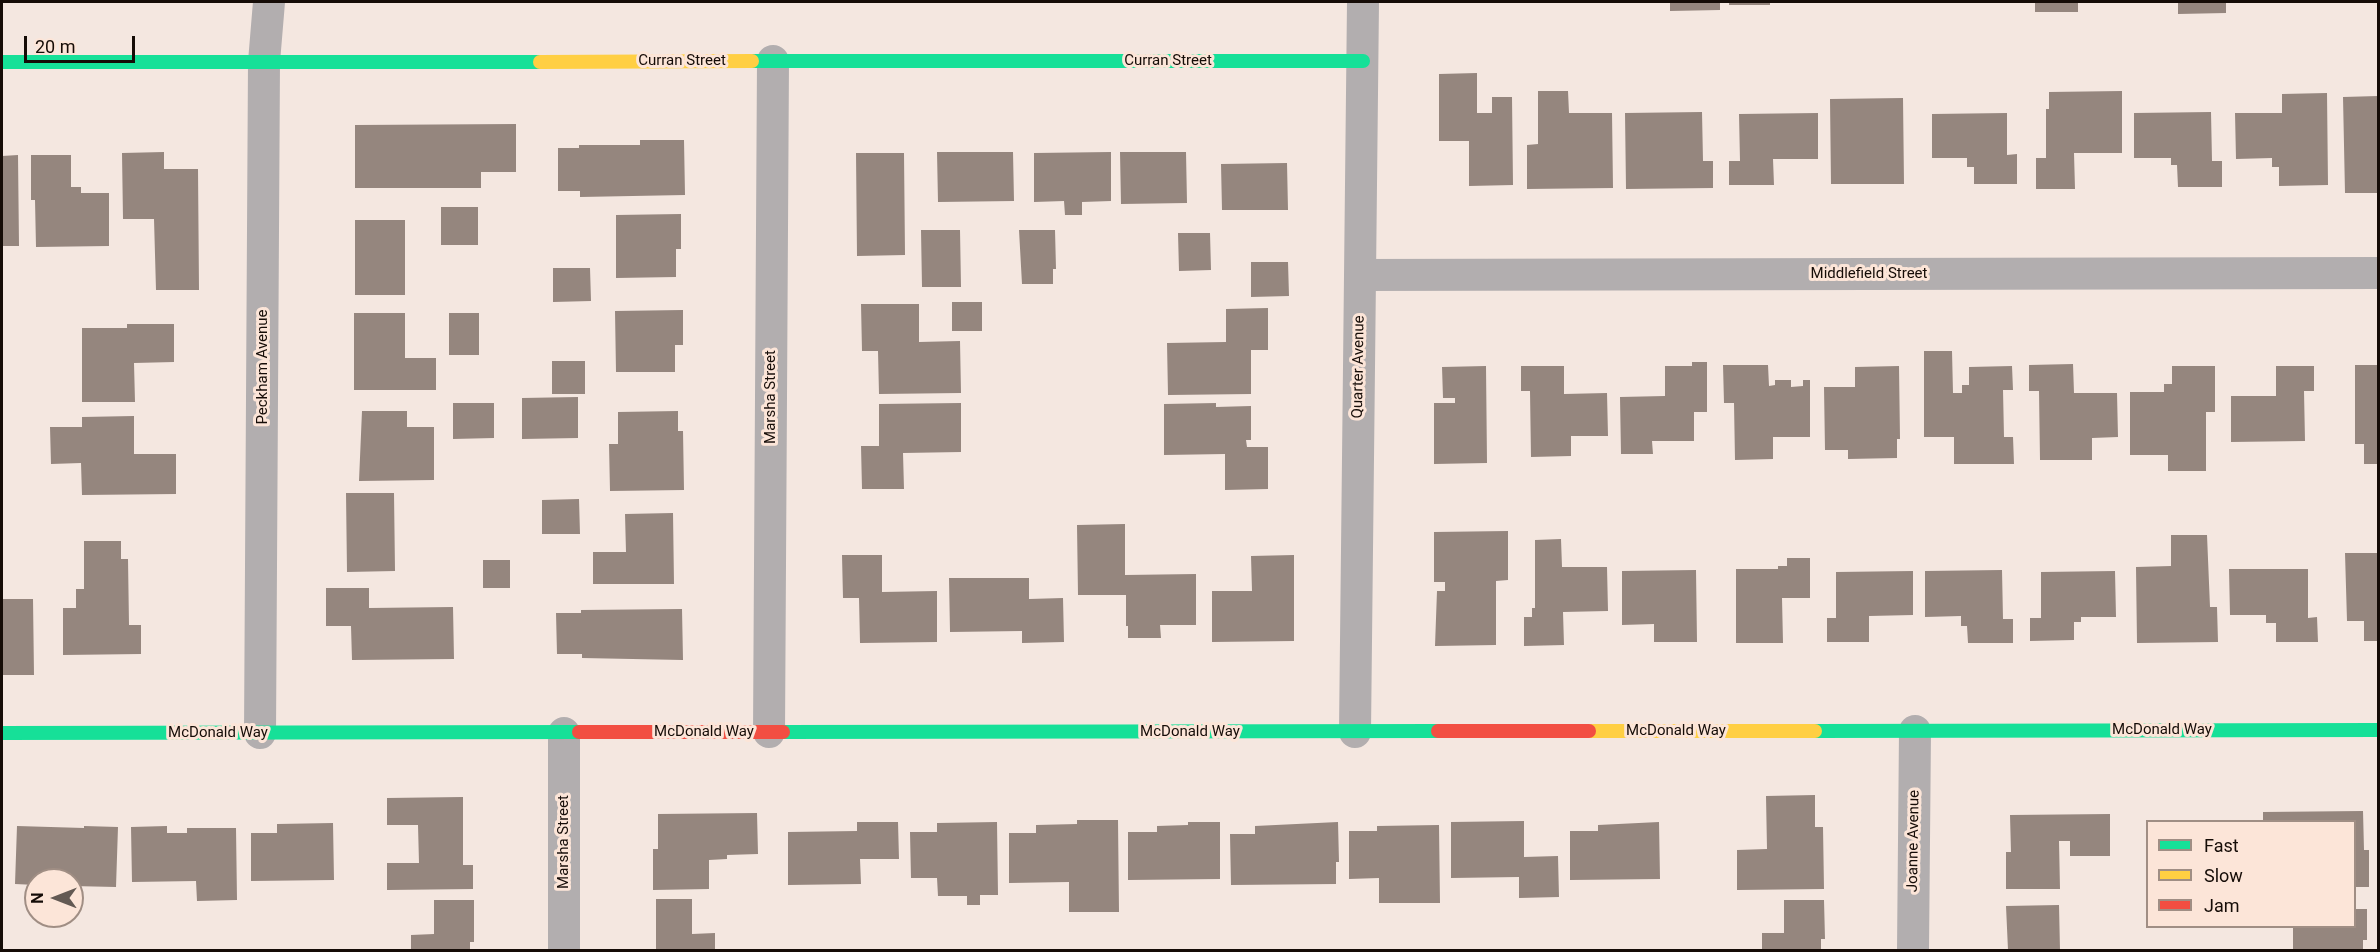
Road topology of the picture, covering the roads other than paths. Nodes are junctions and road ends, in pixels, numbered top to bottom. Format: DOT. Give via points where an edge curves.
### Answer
graph roads {
  1 [pos="269,2"];
  2 [pos="1363,2"];
  3 [pos="773,61"];
  4 [pos="1363,61"];
  5 [pos="2,62"];
  6 [pos="264,62"];
  7 [pos="2379,273"];
  8 [pos="1360,274"];
  9 [pos="1915,730"];
  10 [pos="2379,730"];
  11 [pos="769,732"];
  12 [pos="1355,732"];
  13 [pos="2,733"];
  14 [pos="261,733"];
  15 [pos="564,733"];
  16 [pos="564,951"];
  17 [pos="1912,951"];
  1 -- 6 [label="street, Peckham Avenue"];
  2 -- 4 [label="street, Quarter Avenue"];
  3 -- 4 [label="street, Curran Street"];
  3 -- 6 [label="street, Curran Street"];
  3 -- 11 [label="street, Marsha Street"];
  4 -- 8 [label="street, Quarter Avenue"];
  5 -- 6 [label="street, Curran Street"];
  6 -- 14 [label="street, Peckham Avenue"];
  7 -- 8 [label="street, Middlefield Street"];
  8 -- 12 [label="street, Quarter Avenue"];
  9 -- 10 [label="street, McDonald Way"];
  9 -- 12 [label="street, McDonald Way"];
  9 -- 17 [label="street, Joanne Avenue"];
  11 -- 12 [label="street, McDonald Way"];
  11 -- 15 [label="street, McDonald Way"];
  13 -- 14 [label="street, McDonald Way"];
  14 -- 15 [label="street, McDonald Way"];
  15 -- 16 [label="street, Marsha Street"];
}
